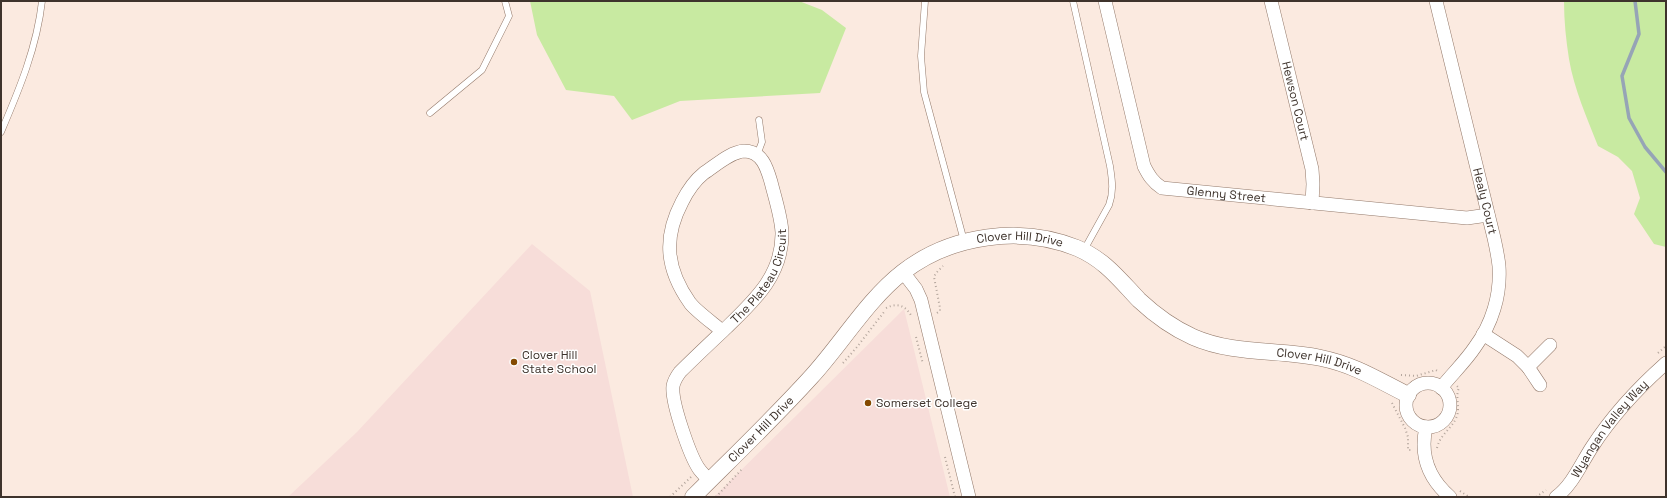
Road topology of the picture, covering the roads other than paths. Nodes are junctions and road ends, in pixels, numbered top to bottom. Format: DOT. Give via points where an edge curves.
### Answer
graph roads {
  1 [pos="42,1"];
  2 [pos="505,1"];
  3 [pos="925,1"];
  4 [pos="1073,1"];
  5 [pos="1105,1"];
  6 [pos="1271,1"];
  7 [pos="1436,1"];
  8 [pos="430,113"];
  9 [pos="759,120"];
  10 [pos="1,132"];
  11 [pos="757,155"];
  12 [pos="1312,203"];
  13 [pos="1488,216"];
  14 [pos="965,242"];
  15 [pos="1083,251"];
  16 [pos="903,272"];
  17 [pos="722,331"];
  18 [pos="1483,334"];
  19 [pos="1550,345"];
  20 [pos="1666,363"];
  21 [pos="1528,367"];
  22 [pos="1540,385"];
  23 [pos="1441,388"];
  24 [pos="1408,395"];
  25 [pos="1426,427"];
  26 [pos="705,475"];
  27 [pos="1453,493"];
  28 [pos="693,497"];
  29 [pos="969,497"];
  30 [pos="1556,497"];
  1 -- 10 [label="lane" via="18,95"];
  2 -- 8 [label="lane" via="509,16 482,70"];
  3 -- 14 [label="lane" via="921,56 924,92"];
  4 -- 15 [label="lane" via="1113,187 1109,204"];
  5 -- 12 [label="street, Glenny Street" via="1144,166 1154,183 1171,190"];
  6 -- 12 [label="street, Hewson Court" via="1312,169"];
  7 -- 13 [label="street, Healy Court"];
  9 -- 11 [label="lane" via="762,142"];
  11 -- 17 [label="street, The Plateau Circuit" via="766,165 774,194 782,232 781,250 776,270 760,294"];
  11 -- 17 [label="street, The Plateau Circuit" via="743,151 736,153 696,179 670,230 668,249 679,284 691,305"];
  12 -- 13 [label="street, Glenny Street" via="1467,218"];
  13 -- 18 [label="street, Healy Court" via="1499,266 1498,290 1495,308"];
  14 -- 15 [label="street, Clover Hill Drive" via="985,237 1021,235 1056,241"];
  14 -- 16 [label="street, Clover Hill Drive" via="927,257"];
  15 -- 24 [label="street, Clover Hill Drive" via="1113,271 1157,316 1194,337 1235,349 1298,354 1340,362 1360,369"];
  16 -- 26 [label="street, Clover Hill Drive" via="882,292 811,378"];
  16 -- 29 [label="street" via="916,289 920,300"];
  17 -- 26 [label="street, The Plateau Circuit" via="680,372 673,383 678,414 691,454"];
  18 -- 21 [label="street" via="1517,356"];
  18 -- 23 [label="street, Healy Court"];
  19 -- 21 [label="street"];
  20 -- 30 [label="street, Wyangan Valley Way" via="1617,415 1561,494"];
  21 -- 22 [label="street"];
  23 -- 24 [label="street" via="1423,383"];
  23 -- 25 [label="street" via="1449,399 1448,413 1439,423"];
  24 -- 25 [label="street" via="1406,409 1409,415 1413,421"];
  25 -- 27 [label="street" via="1423,441 1428,465 1438,484"];
  26 -- 28 [label="street, Clover Hill Drive"];
}
